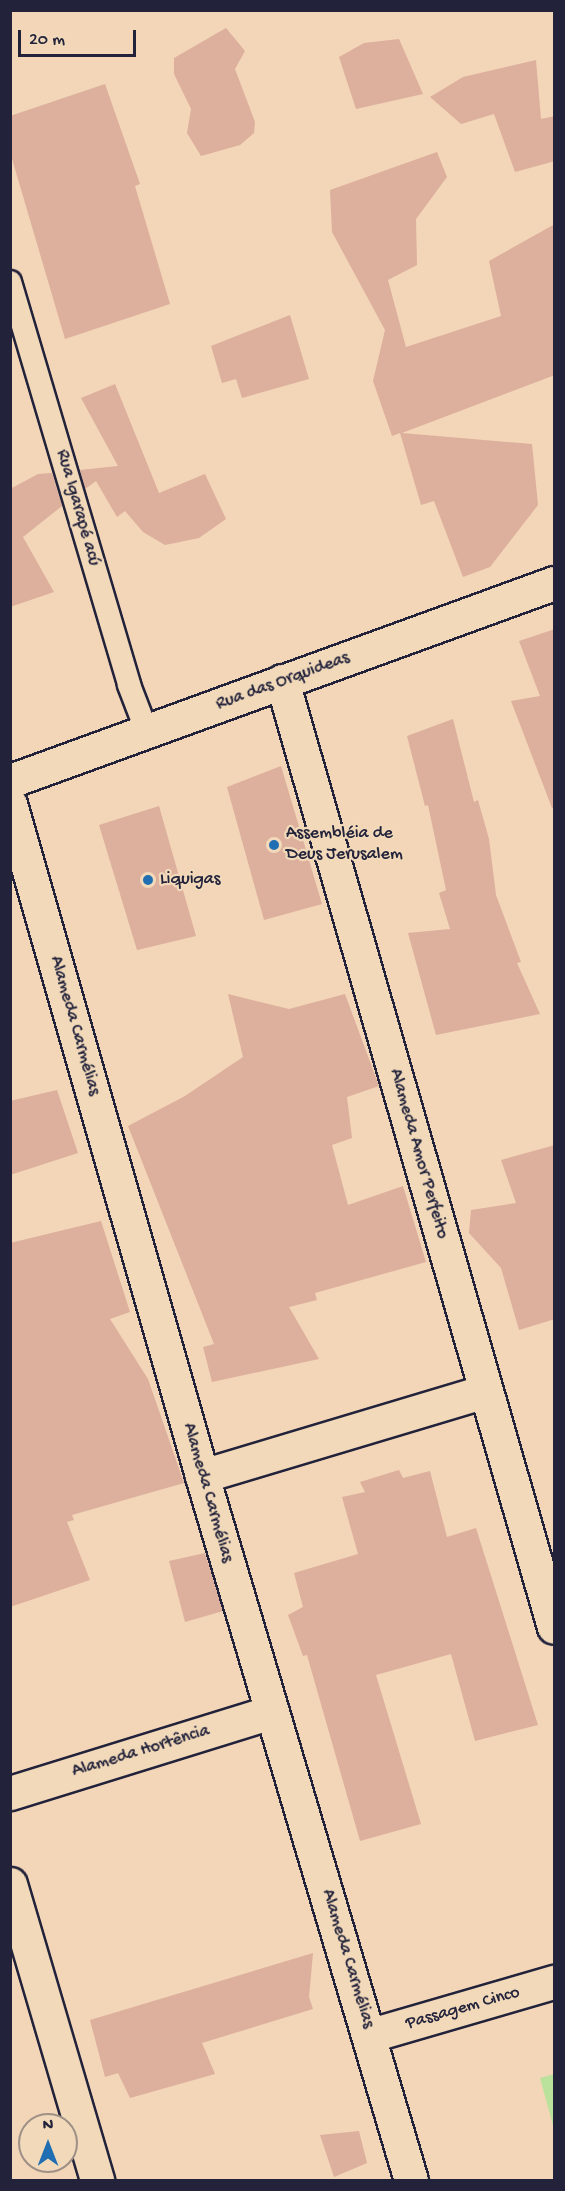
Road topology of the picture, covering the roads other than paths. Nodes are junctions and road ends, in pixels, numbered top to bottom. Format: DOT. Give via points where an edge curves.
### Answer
graph roads {
  1 [pos="10,282"];
  2 [pos="555,583"];
  3 [pos="282,681"];
  4 [pos="147,732"];
  5 [pos="10,781"];
  6 [pos="10,804"];
  7 [pos="486,1391"];
  8 [pos="202,1476"];
  9 [pos="555,1627"];
  10 [pos="272,1712"];
  11 [pos="10,1793"];
  12 [pos="10,1884"];
  13 [pos="555,1982"];
  14 [pos="370,2036"];
  15 [pos="97,2181"];
  16 [pos="411,2181"];
  1 -- 4 [label="lane, Rua Igarapé acú" via="129,685"];
  2 -- 3 [label="street, Rua das Orquideas"];
  3 -- 4 [label="street, Rua das Orquideas"];
  3 -- 7 [label="street, Alameda Amor Perfeito"];
  4 -- 5 [label="street, Rua das Orquideas"];
  6 -- 8 [label="street, Alameda Carmélias"];
  7 -- 8 [label="street"];
  7 -- 9 [label="street, Alameda Amor Perfeito"];
  8 -- 10 [label="street, Alameda Carmélias"];
  10 -- 11 [label="street, Alameda Hortência"];
  10 -- 14 [label="street, Alameda Carmélias"];
  12 -- 15 [label="street"];
  13 -- 14 [label="street, Passagem Cinco"];
  14 -- 16 [label="street, Alameda Carmélias"];
}
